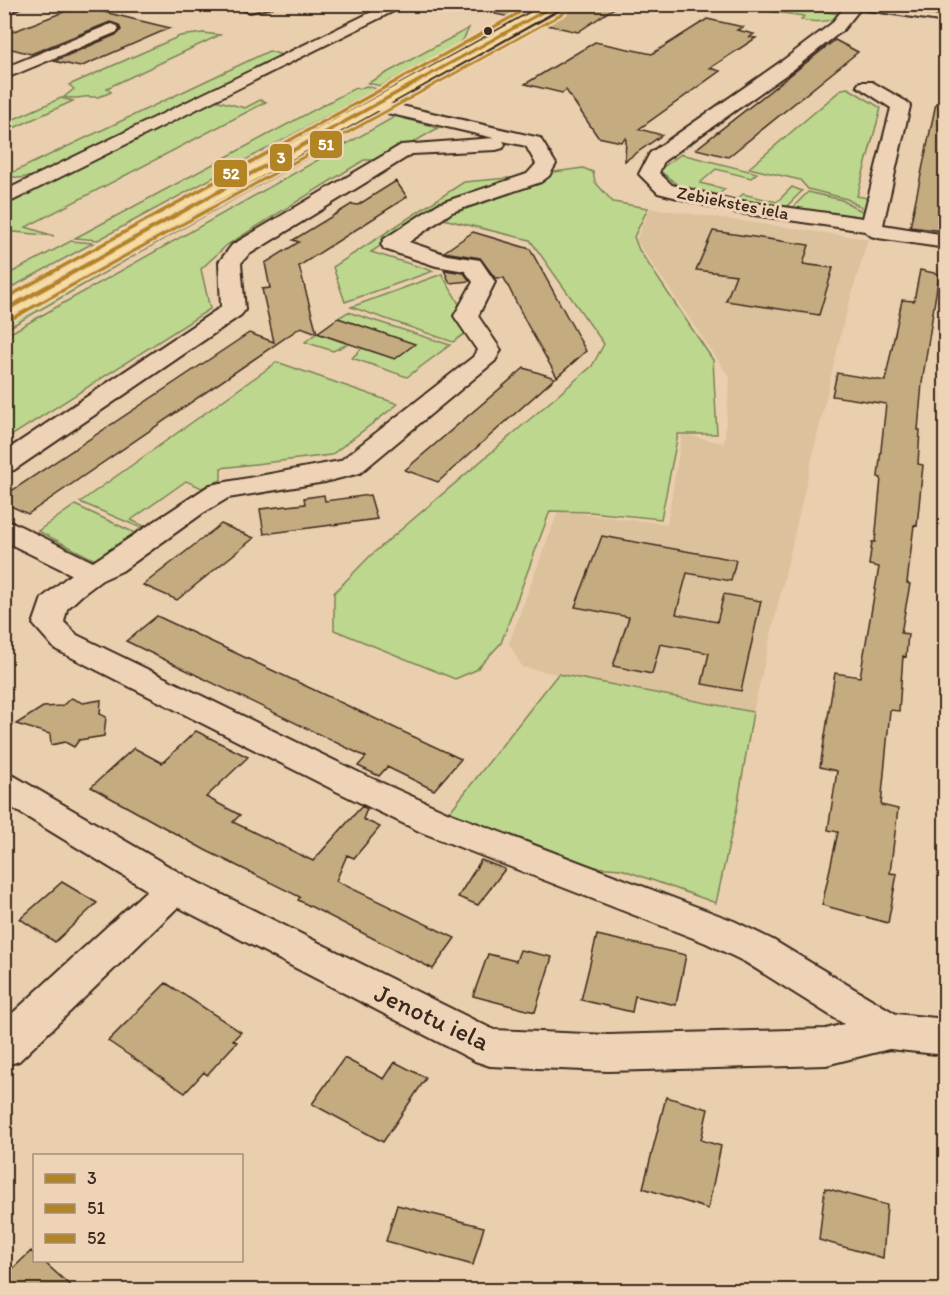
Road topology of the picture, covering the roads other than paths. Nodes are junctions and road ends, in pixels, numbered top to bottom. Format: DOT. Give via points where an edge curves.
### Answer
graph roads {
  1 [pos="19,4"];
  2 [pos="267,4"];
  3 [pos="401,4"];
  4 [pos="559,4"];
  5 [pos="856,4"];
  6 [pos="250,7"];
  7 [pos="894,7"];
  8 [pos="4,10"];
  9 [pos="945,17"];
  10 [pos="111,29"];
  11 [pos="4,74"];
  12 [pos="866,86"];
  13 [pos="376,105"];
  14 [pos="453,123"];
  15 [pos="533,142"];
  16 [pos="408,149"];
  17 [pos="4,180"];
  18 [pos="28,187"];
  19 [pos="4,199"];
  20 [pos="872,226"];
  21 [pos="945,242"];
  22 [pos="4,311"];
  23 [pos="4,464"];
  24 [pos="4,529"];
  25 [pos="92,573"];
  26 [pos="4,786"];
  27 [pos="174,888"];
  28 [pos="889,1031"];
  29 [pos="945,1037"];
  30 [pos="4,1048"];
  1 -- 8 [label="street"];
  2 -- 6 [label="street"];
  3 -- 18 [label="street"];
  4 -- 13 [label="main road"];
  5 -- 7 [label="street"];
  5 -- 20 [label="street, Zebiekstes iela" via="837,27 788,65 657,157 650,174 665,189 733,206"];
  7 -- 9 [label="street"];
  10 -- 11 [label="street"];
  12 -- 20 [label="street" via="901,106"];
  13 -- 14 [label="street"];
  13 -- 22 [label="main road"];
  14 -- 15 [label="street"];
  14 -- 16 [label="street"];
  15 -- 16 [label="street"];
  15 -- 25 [label="street" via="546,164 534,178 446,208 392,244 472,266 484,282 466,316 489,350 483,361 350,467 220,491 112,564"];
  16 -- 23 [label="street" via="240,250 230,262 233,310"];
  17 -- 18 [label="street"];
  18 -- 19 [label="street"];
  20 -- 21 [label="street, Zebiekstes iela" via="878,232"];
  24 -- 25 [label="street"];
  25 -- 28 [label="street" via="53,605 48,624 66,642 434,822 720,932 759,951"];
  26 -- 27 [label="street, Jenotu iela"];
  27 -- 28 [label="street, Jenotu iela" via="490,1048 608,1053 826,1047"];
  27 -- 30 [label="street"];
  28 -- 29 [label="street, Jenotu iela"];
}
